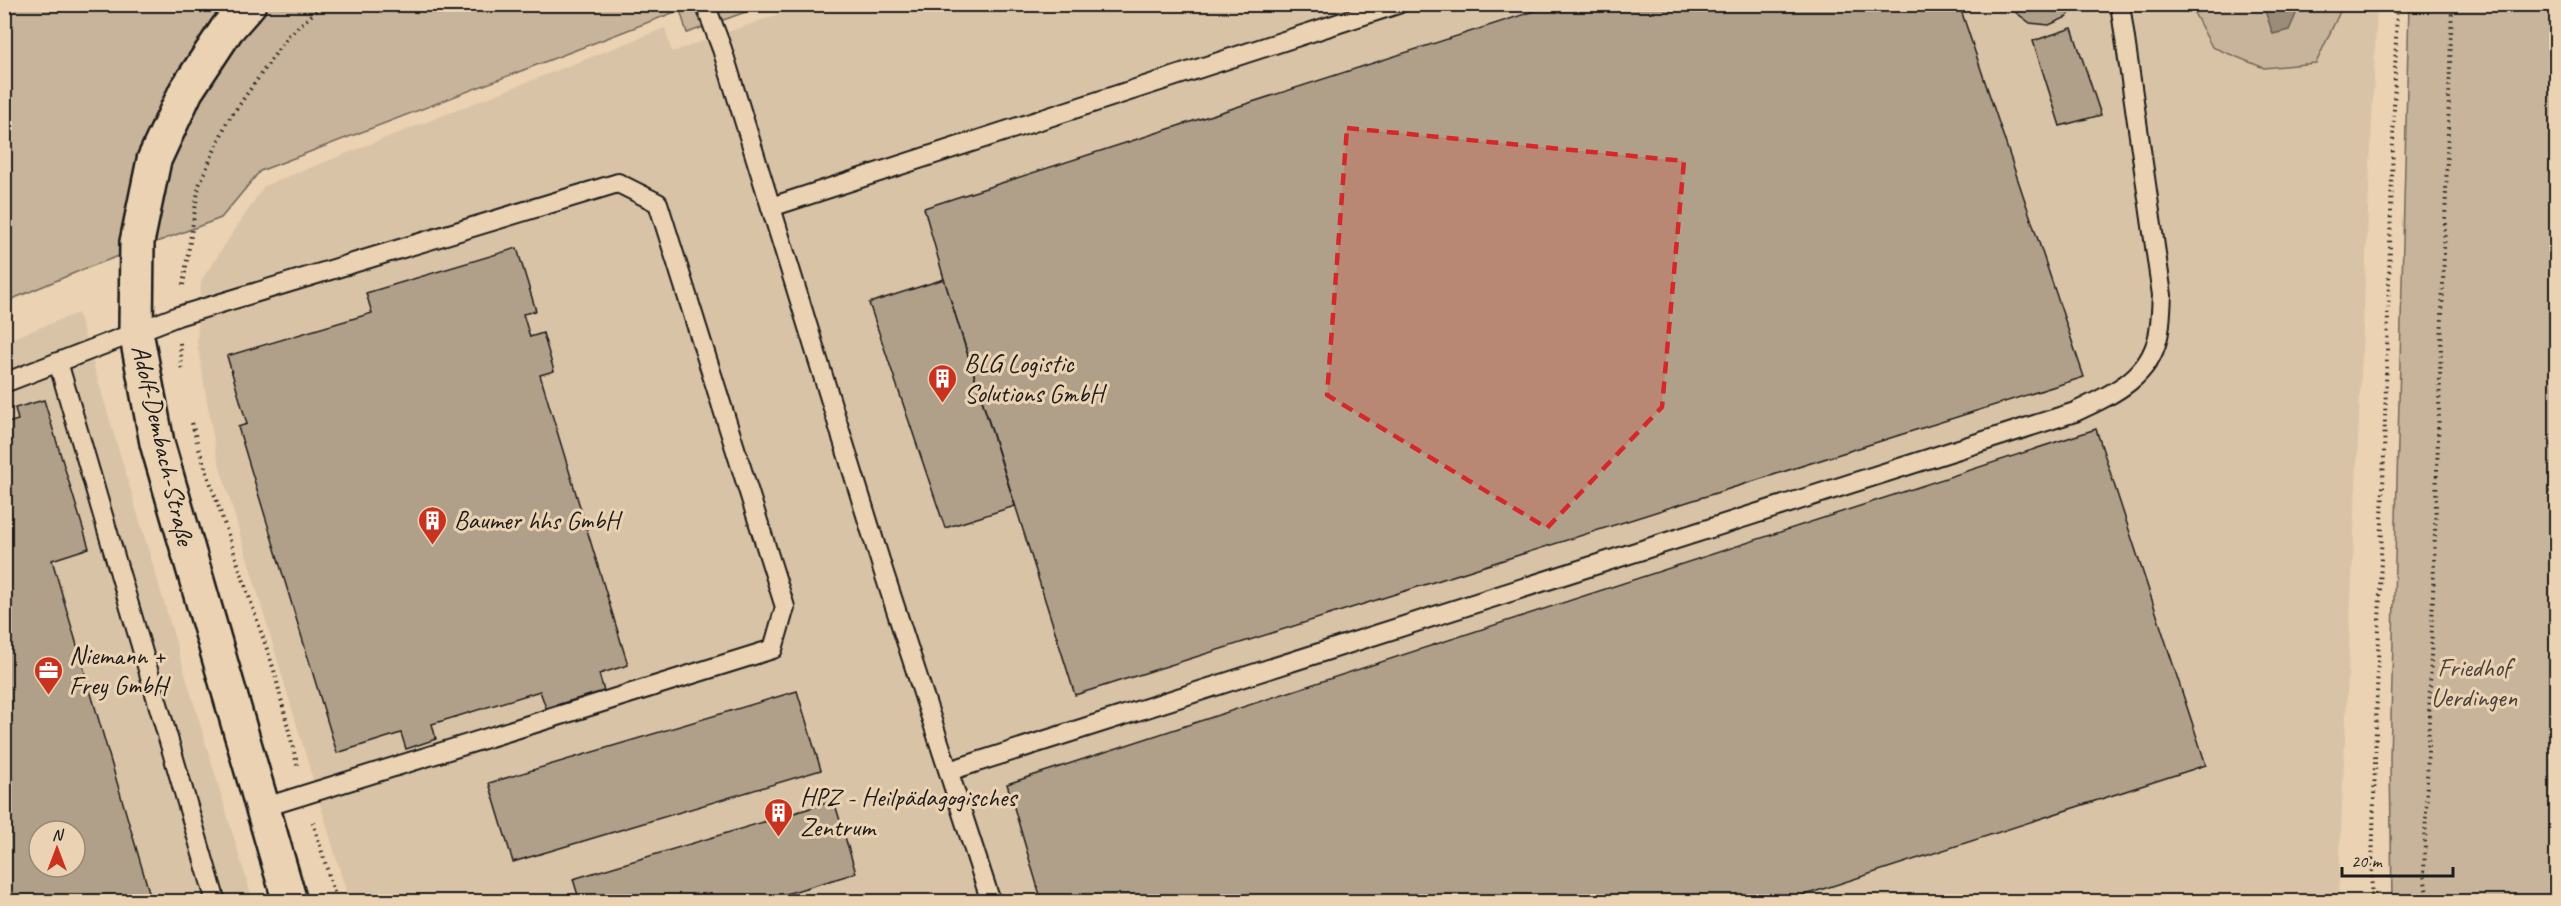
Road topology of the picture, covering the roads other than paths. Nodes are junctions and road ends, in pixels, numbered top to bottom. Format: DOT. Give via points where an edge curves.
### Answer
graph roads {
  1 [pos="249,4"];
  2 [pos="705,4"];
  3 [pos="1398,4"];
  4 [pos="2120,4"];
  5 [pos="771,207"];
  6 [pos="136,332"];
  7 [pos="58,362"];
  8 [pos="4,383"];
  9 [pos="949,771"];
  10 [pos="262,808"];
  11 [pos="216,902"];
  12 [pos="290,902"];
  13 [pos="991,902"];
  1 -- 6 [label="main road, Adolf-Dembach-Straße" via="186,90 154,160 137,242"];
  2 -- 5 [label="lane"];
  3 -- 5 [label="lane"];
  4 -- 9 [label="lane" via="2162,295 2158,338 2140,374 2113,393 2075,412"];
  5 -- 9 [label="lane"];
  6 -- 7 [label="lane"];
  6 -- 10 [label="main road, Adolf-Dembach-Straße" via="157,443"];
  6 -- 10 [label="lane" via="618,183 658,203 785,607 773,649"];
  7 -- 8 [label="lane"];
  7 -- 11 [label="lane"];
  9 -- 13 [label="lane"];
  10 -- 12 [label="main road, Adolf-Dembach-Straße"];
}
